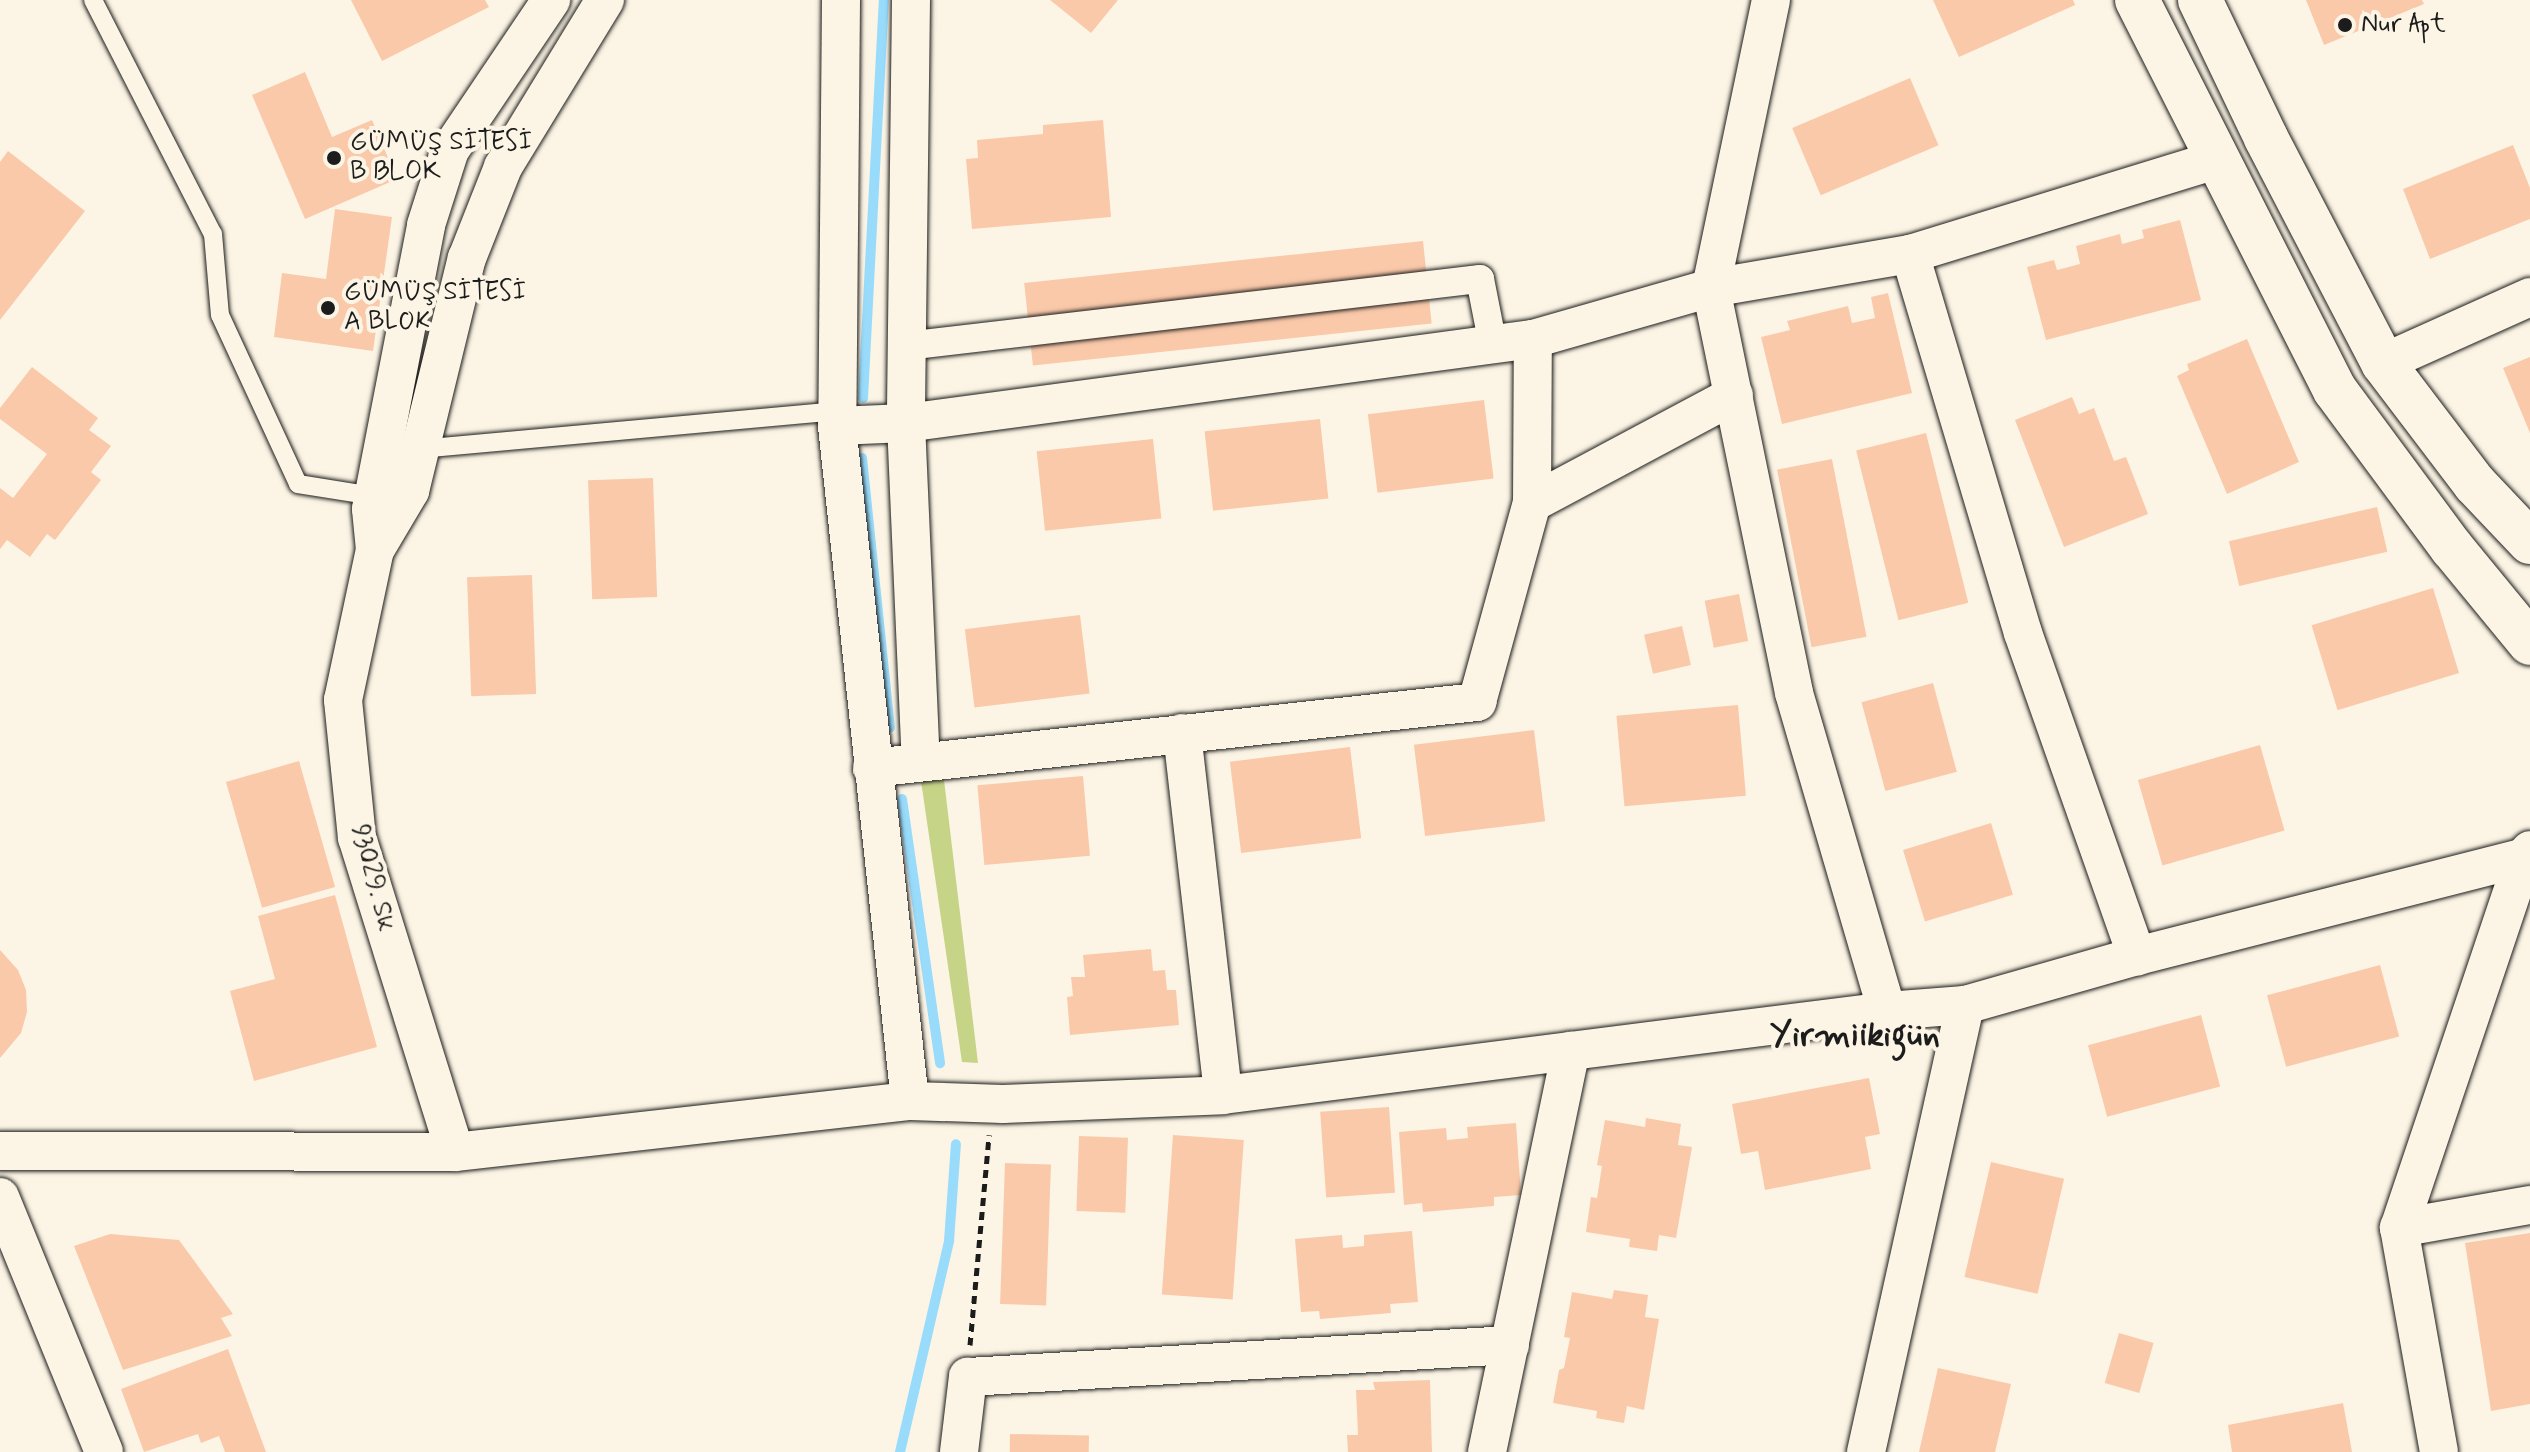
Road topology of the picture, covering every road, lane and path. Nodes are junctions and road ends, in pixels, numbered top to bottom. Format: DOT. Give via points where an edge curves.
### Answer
graph roads {
  1 [pos="93,0"];
  2 [pos="551,0"];
  3 [pos="605,0"];
  4 [pos="841,0"];
  5 [pos="911,0"];
  6 [pos="1771,0"];
  7 [pos="2137,0"];
  8 [pos="2200,0"];
  9 [pos="2216,160"];
  10 [pos="439,184"];
  11 [pos="490,200"];
  12 [pos="1910,254"];
  13 [pos="1711,288"];
  14 [pos="2530,297"];
  15 [pos="1533,339"];
  16 [pos="1493,345"];
  17 [pos="906,346"];
  18 [pos="2383,363"];
  19 [pos="1734,395"];
  20 [pos="837,419"];
  21 [pos="906,423"];
  22 [pos="420,449"];
  23 [pos="374,496"];
  24 [pos="1532,503"];
  25 [pos="2530,542"];
  26 [pos="375,550"];
  27 [pos="2530,643"];
  28 [pos="1182,733"];
  29 [pos="921,761"];
  30 [pos="872,768"];
  31 [pos="2528,854"];
  32 [pos="2137,956"];
  33 [pos="1965,1005"];
  34 [pos="1887,1011"];
  35 [pos="1571,1051"];
  36 [pos="1223,1095"];
  37 [pos="910,1101"];
  38 [pos="991,1104"];
  39 [pos="0,1151"];
  40 [pos="455,1152"];
  41 [pos="0,1197"];
  42 [pos="2530,1205"];
  43 [pos="2399,1228"];
  44 [pos="1510,1345"];
  45 [pos="968,1377"];
  46 [pos="104,1452"];
  47 [pos="959,1452"];
  48 [pos="1487,1452"];
  49 [pos="1866,1452"];
  50 [pos="2439,1452"];
  1 -- 23 [label="lane" via="213,234 220,315 298,484"];
  2 -- 10 [label="street, 93029. Sk" via="450,150"];
  3 -- 11 [label="street, 93029. Sk" via="503,167"];
  4 -- 20 [label="street"];
  5 -- 17 [label="street"];
  6 -- 13 [label="street"];
  7 -- 9 [label="main road"];
  8 -- 18 [label="main road"];
  9 -- 12 [label="street"];
  9 -- 27 [label="main road" via="2335,390"];
  10 -- 11 [label="street"];
  10 -- 23 [label="street, 93029. Sk" via="426,225"];
  11 -- 22 [label="street, 93029. Sk" via="467,258"];
  12 -- 13 [label="street"];
  12 -- 32 [label="street" via="2023,633"];
  13 -- 15 [label="street"];
  13 -- 19 [label="street"];
  14 -- 18 [label="street"];
  15 -- 16 [label="street"];
  15 -- 24 [label="street"];
  16 -- 17 [label="street" via="1480,279"];
  16 -- 21 [label="street"];
  17 -- 21 [label="street"];
  18 -- 25 [label="main road" via="2475,484"];
  19 -- 24 [label="street"];
  19 -- 34 [label="street" via="1794,693"];
  20 -- 21 [label="street"];
  20 -- 22 [label="lane"];
  20 -- 30 [label="street"];
  21 -- 29 [label="street"];
  22 -- 26 [label="street, 93029. Sk" via="410,491"];
  23 -- 26 [label="street, 93029. Sk"];
  24 -- 28 [label="street" via="1477,702"];
  26 -- 40 [label="street, 93029. Sk" via="343,700 357,838"];
  28 -- 29 [label="street"];
  28 -- 36 [label="street"];
  29 -- 30 [label="street"];
  30 -- 37 [label="street"];
  31 -- 32 [label="street"];
  31 -- 43 [label="street"];
  32 -- 33 [label="street"];
  33 -- 34 [label="street"];
  33 -- 49 [label="street"];
  34 -- 35 [label="street"];
  35 -- 36 [label="street"];
  35 -- 44 [label="street"];
  36 -- 38 [label="street"];
  37 -- 38 [label="street"];
  37 -- 40 [label="street"];
  38 -- 45 [label="path"];
  39 -- 40 [label="street"];
  41 -- 46 [label="street"];
  42 -- 43 [label="street"];
  43 -- 50 [label="street"];
  44 -- 45 [label="street"];
  44 -- 48 [label="street"];
  45 -- 47 [label="street"];
}
